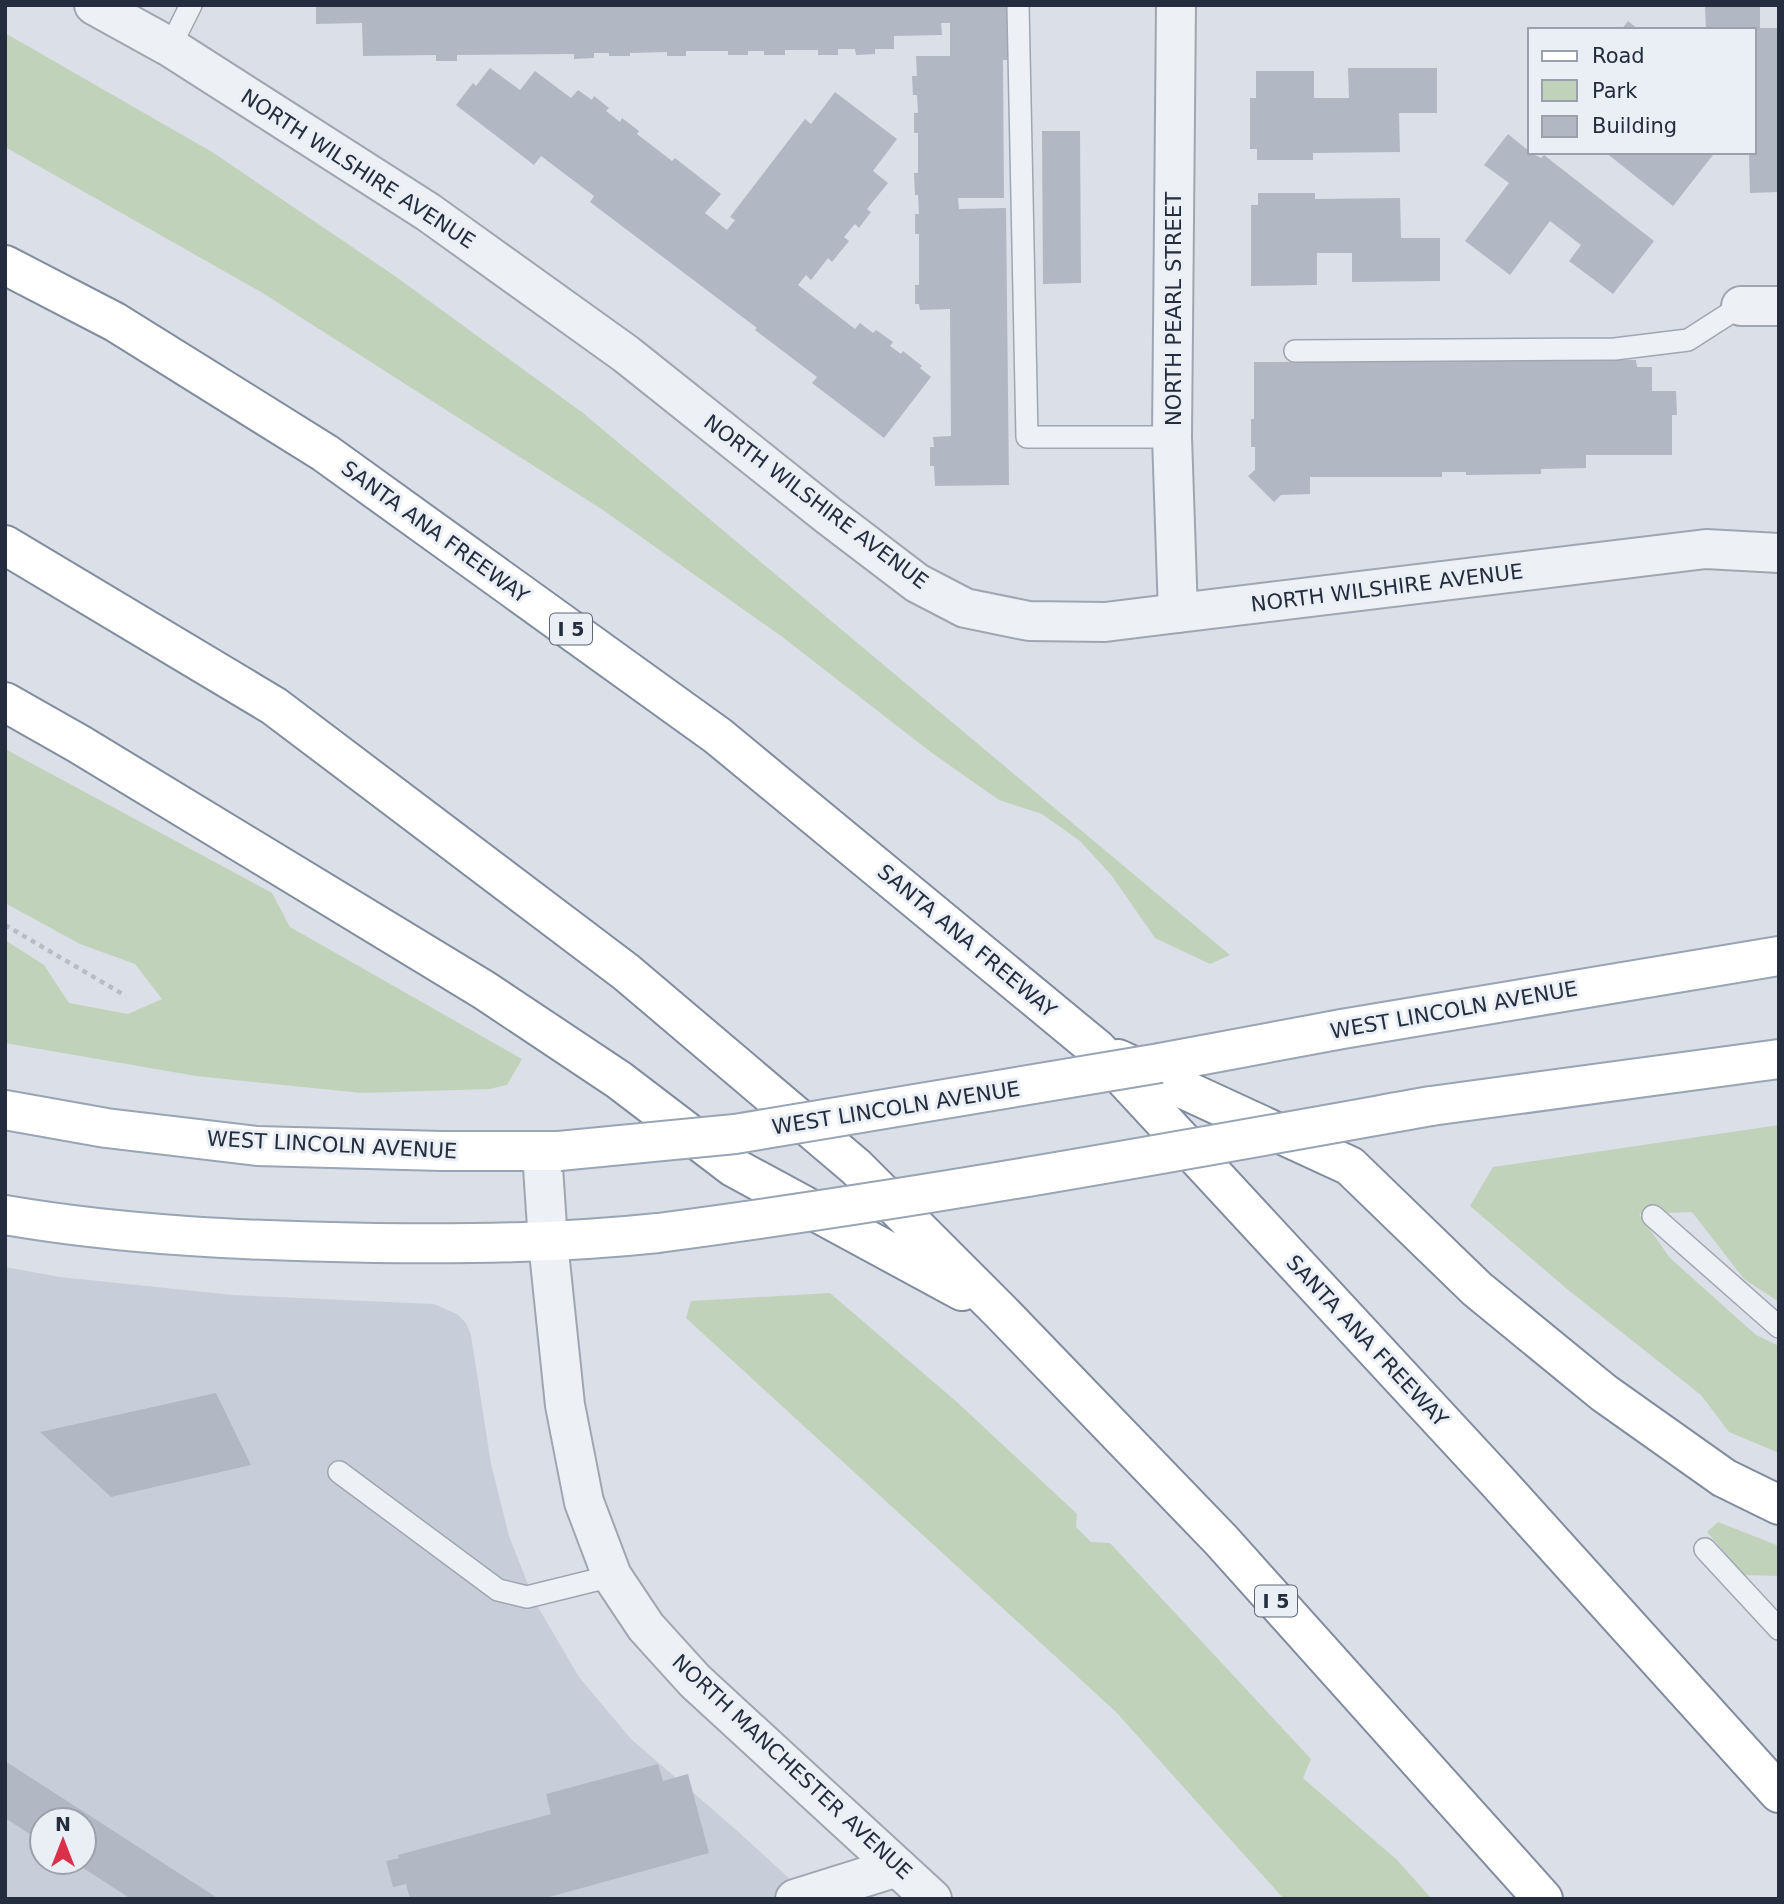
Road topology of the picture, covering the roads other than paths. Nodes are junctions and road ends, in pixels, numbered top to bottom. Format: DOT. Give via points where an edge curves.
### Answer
graph roads {
  1 [pos="94,5"];
  2 [pos="191,5"];
  3 [pos="1018,5"];
  4 [pos="1176,5"];
  5 [pos="170,47"];
  6 [pos="5,265"];
  7 [pos="1741,306"];
  8 [pos="1779,306"];
  9 [pos="1295,351"];
  10 [pos="1172,437"];
  11 [pos="5,545"];
  12 [pos="1779,553"];
  13 [pos="1178,613"];
  14 [pos="5,702"];
  15 [pos="1779,956"];
  16 [pos="1097,1049"];
  17 [pos="1779,1059"];
  18 [pos="5,1110"];
  19 [pos="551,1152"];
  20 [pos="5,1215"];
  21 [pos="1653,1216"];
  22 [pos="548,1242"];
  23 [pos="1001,1312"];
  24 [pos="1779,1327"];
  25 [pos="339,1472"];
  26 [pos="1779,1505"];
  27 [pos="1705,1549"];
  28 [pos="612,1576"];
  29 [pos="1779,1629"];
  30 [pos="1779,1793"];
  31 [pos="897,1867"];
  32 [pos="795,1899"];
  33 [pos="932,1899"];
  34 [pos="1543,1899"];
  1 -- 5 [label="street, NORTH WILSHIRE AVENUE"];
  2 -- 5 [label="lane"];
  3 -- 10 [label="lane" via="1027,437"];
  4 -- 10 [label="street, NORTH PEARL STREET"];
  5 -- 13 [label="street, NORTH WILSHIRE AVENUE" via="439,220 626,354 917,583 965,608 1029,621 1105,622"];
  6 -- 16 [label="main road, SANTA ANA FREEWAY / I 5" via="115,322 324,453 696,719"];
  7 -- 8 [label="street"];
  7 -- 9 [label="lane" via="1688,341 1615,349"];
  10 -- 13 [label="street, NORTH PEARL STREET"];
  11 -- 23 [label="main road, I 5" via="274,706 626,972 856,1167"];
  12 -- 13 [label="street, NORTH WILSHIRE AVENUE" via="1706,549"];
  14 -- 23 [label="main road" via="484,990 619,1080 733,1167"];
  15 -- 19 [label="main road, WEST LINCOLN AVENUE, bridge" via="821,1121"];
  16 -- 26 [label="main road" via="1350,1166 1477,1289 1604,1393 1724,1478"];
  16 -- 30 [label="main road, SANTA ANA FREEWAY / I 5"];
  17 -- 22 [label="main road, bridge" via="1431,1106 840,1209"];
  18 -- 19 [label="main road, WEST LINCOLN AVENUE" via="106,1128 257,1146"];
  19 -- 22 [label="street, NORTH MANCHESTER AVENUE"];
  20 -- 22 [label="main road" via="228,1238"];
  21 -- 24 [label="lane"];
  22 -- 28 [label="street, NORTH MANCHESTER AVENUE" via="565,1405 584,1502"];
  23 -- 34 [label="main road, I 5" via="1221,1540"];
  25 -- 28 [label="lane" via="498,1590 527,1597"];
  27 -- 29 [label="lane"];
  28 -- 31 [label="street, NORTH MANCHESTER AVENUE" via="646,1626 695,1681"];
  31 -- 32 [label="street"];
  31 -- 33 [label="street, NORTH MANCHESTER AVENUE"];
}
